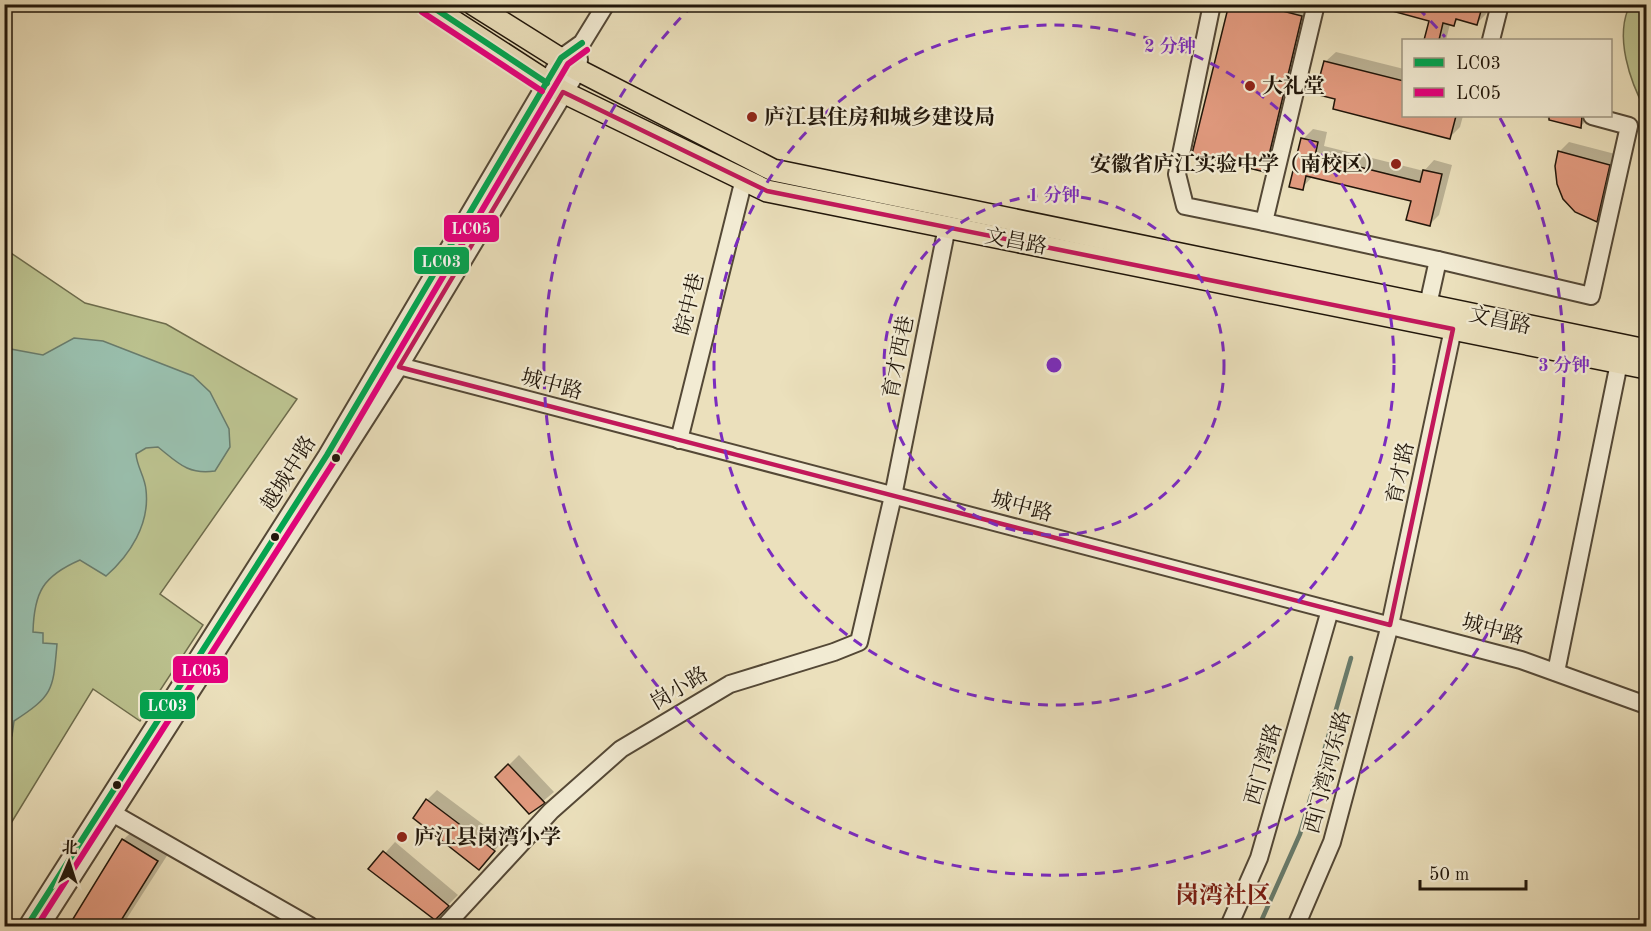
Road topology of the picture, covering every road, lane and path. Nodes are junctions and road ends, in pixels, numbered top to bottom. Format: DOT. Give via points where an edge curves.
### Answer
graph roads {
  1 [pos="427,4"];
  2 [pos="473,4"];
  3 [pos="606,4"];
  4 [pos="1212,4"];
  5 [pos="1316,4"];
  6 [pos="1500,4"];
  7 [pos="1491,39"];
  8 [pos="569,64"];
  9 [pos="555,88"];
  10 [pos="1596,117"];
  11 [pos="744,179"];
  12 [pos="1264,222"];
  13 [pos="947,227"];
  14 [pos="1438,260"];
  15 [pos="1428,305"];
  16 [pos="1453,329"];
  17 [pos="1647,350"];
  18 [pos="1620,363"];
  19 [pos="391,364"];
  20 [pos="1647,368"];
  21 [pos="679,440"];
  22 [pos="893,496"];
  23 [pos="1330,610"];
  24 [pos="1390,625"];
  25 [pos="1556,672"];
  26 [pos="1647,705"];
  27 [pos="114,814"];
  28 [pos="27,927"];
  29 [pos="41,927"];
  30 [pos="310,927"];
  31 [pos="444,927"];
  32 [pos="1228,927"];
  33 [pos="1296,927"];
  1 -- 9 [label="main road, 文昌路"];
  2 -- 8 [label="main road, 文昌路"];
  3 -- 8 [label="street, 越城中路"];
  4 -- 12 [label="street" via="1177,174 1185,206"];
  5 -- 12 [label="street"];
  6 -- 7 [label="street"];
  8 -- 9 [label="street, 越城中路"];
  8 -- 15 [label="main road, 文昌路" via="773,170"];
  9 -- 11 [label="main road, 文昌路"];
  9 -- 19 [label="street, 越城中路"];
  10 -- 14 [label="street" via="1629,126 1591,296"];
  11 -- 13 [label="main road, 文昌路" via="767,190"];
  11 -- 21 [label="street, 皖中巷"];
  12 -- 14 [label="street"];
  13 -- 16 [label="main road, 文昌路"];
  13 -- 22 [label="street, 育才西巷"];
  14 -- 15 [label="street"];
  15 -- 17 [label="main road, 文昌路"];
  16 -- 18 [label="main road, 文昌路"];
  16 -- 24 [label="street, 育才路"];
  18 -- 20 [label="main road, 文昌路"];
  18 -- 25 [label="street"];
  19 -- 21 [label="street, 城中路"];
  19 -- 27 [label="street"];
  19 -- 28 [label="street, 越城中路"];
  21 -- 22 [label="street, 城中路"];
  22 -- 23 [label="street, 城中路"];
  22 -- 31 [label="street, 岗小路" via="858,642 730,684 621,749 551,811"];
  23 -- 24 [label="street, 城中路"];
  23 -- 32 [label="street, 西门湾路" via="1259,858"];
  24 -- 25 [label="street, 城中路"];
  24 -- 33 [label="street, 西门湾河东路" via="1332,842"];
  25 -- 26 [label="street, 城中路"];
  27 -- 29 [label="street"];
  27 -- 30 [label="street"];
}
